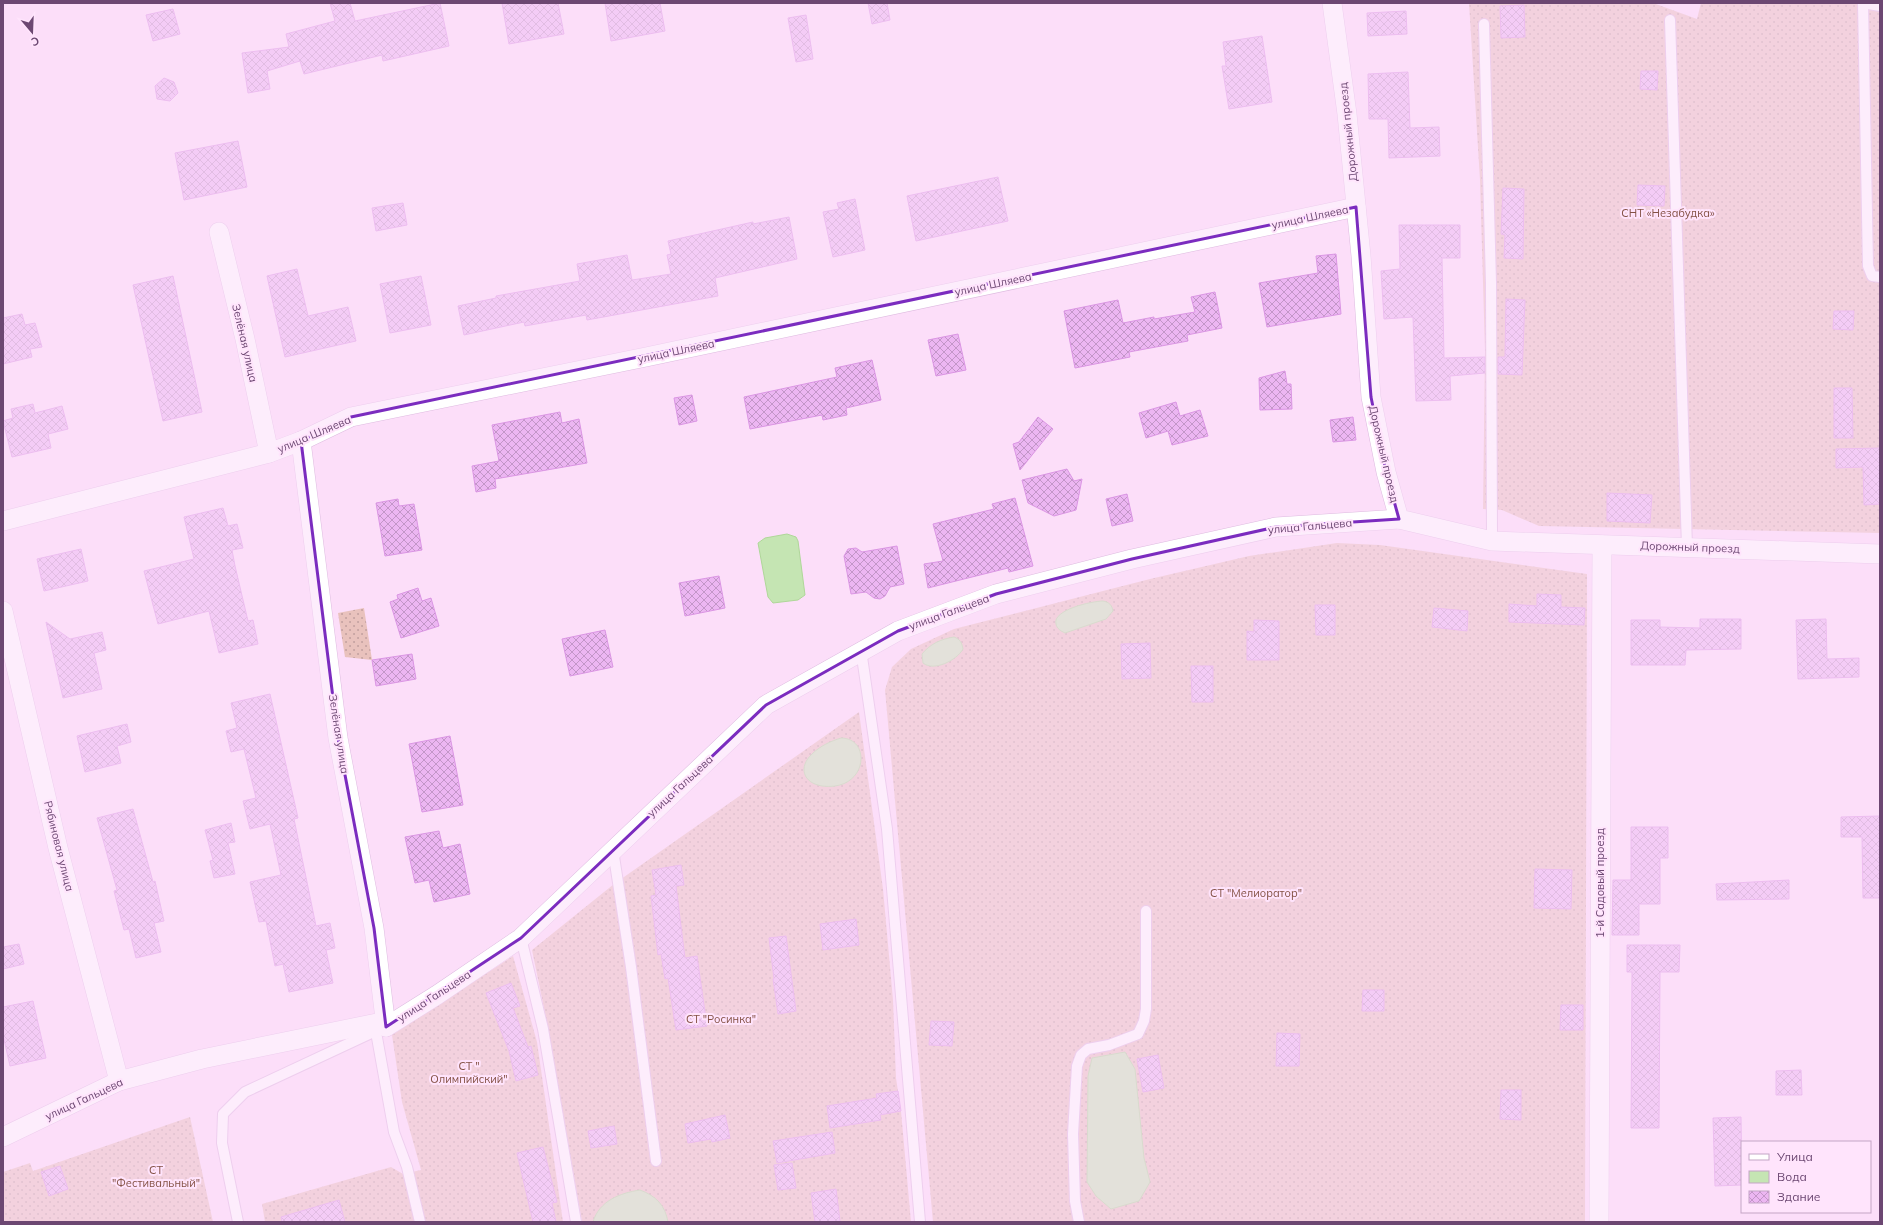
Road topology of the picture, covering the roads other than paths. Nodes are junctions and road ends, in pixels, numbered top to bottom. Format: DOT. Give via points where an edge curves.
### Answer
graph roads {
  1 [pos="1332,3"];
  2 [pos="1863,3"];
  3 [pos="1880,6"];
  4 [pos="1670,20"];
  5 [pos="1484,24"];
  6 [pos="1356,207"];
  7 [pos="219,232"];
  8 [pos="1880,277"];
  9 [pos="301,441"];
  10 [pos="269,453"];
  11 [pos="1399,519"];
  12 [pos="3,521"];
  13 [pos="1492,541"];
  14 [pos="1602,545"];
  15 [pos="1687,547"];
  16 [pos="1880,554"];
  17 [pos="3,611"];
  18 [pos="861,650"];
  19 [pos="613,850"];
  20 [pos="1146,911"];
  21 [pos="520,938"];
  22 [pos="381,1029"];
  23 [pos="120,1081"];
  24 [pos="3,1137"];
  25 [pos="656,1161"];
  26 [pos="238,1222"];
  27 [pos="420,1222"];
  28 [pos="576,1222"];
  29 [pos="920,1222"];
  30 [pos="1079,1222"];
  31 [pos="1599,1222"];
  1 -- 6 [label="street, Дорожный проезд"];
  2 -- 3 [label="lane"];
  2 -- 8 [label="lane" via="1868,266 1872,276"];
  4 -- 15 [label="lane"];
  5 -- 13 [label="lane" via="1491,283"];
  6 -- 9 [label="street, улица Шляева" via="654,356 351,417"];
  6 -- 11 [label="street, Дорожный проезд" via="1372,397 1386,472"];
  7 -- 10 [label="street, Зелёная улица"];
  9 -- 10 [label="street, улица Шляева"];
  9 -- 22 [label="street, Зелёная улица" via="338,738 374,928"];
  10 -- 12 [label="street, улица Шляева"];
  11 -- 13 [label="street, Дорожный проезд"];
  11 -- 18 [label="street, улица Гальцева" via="1276,528 1132,559 996,594 898,631"];
  13 -- 14 [label="street, Дорожный проезд"];
  14 -- 15 [label="street, Дорожный проезд"];
  14 -- 31 [label="street, 1-й Садовый проезд"];
  15 -- 16 [label="street, Дорожный проезд"];
  17 -- 23 [label="street, Рябиновая улица" via="58,848"];
  18 -- 19 [label="street, улица Гальцева" via="766,705"];
  18 -- 29 [label="lane" via="887,829"];
  19 -- 21 [label="street, улица Гальцева"];
  19 -- 25 [label="lane"];
  20 -- 30 [label="lane" via="1144,1021 1138,1034 1109,1045 1088,1049 1077,1066 1073,1134 1075,1201"];
  21 -- 22 [label="street, улица Гальцева" via="437,995"];
  21 -- 28 [label="lane" via="543,1029"];
  22 -- 23 [label="street, улица Гальцева" via="382,1022 202,1059"];
  22 -- 26 [label="lane" via="245,1092 223,1114 222,1143"];
  22 -- 27 [label="lane" via="394,1132 407,1167"];
  23 -- 24 [label="street, улица Гальцева"];
}
